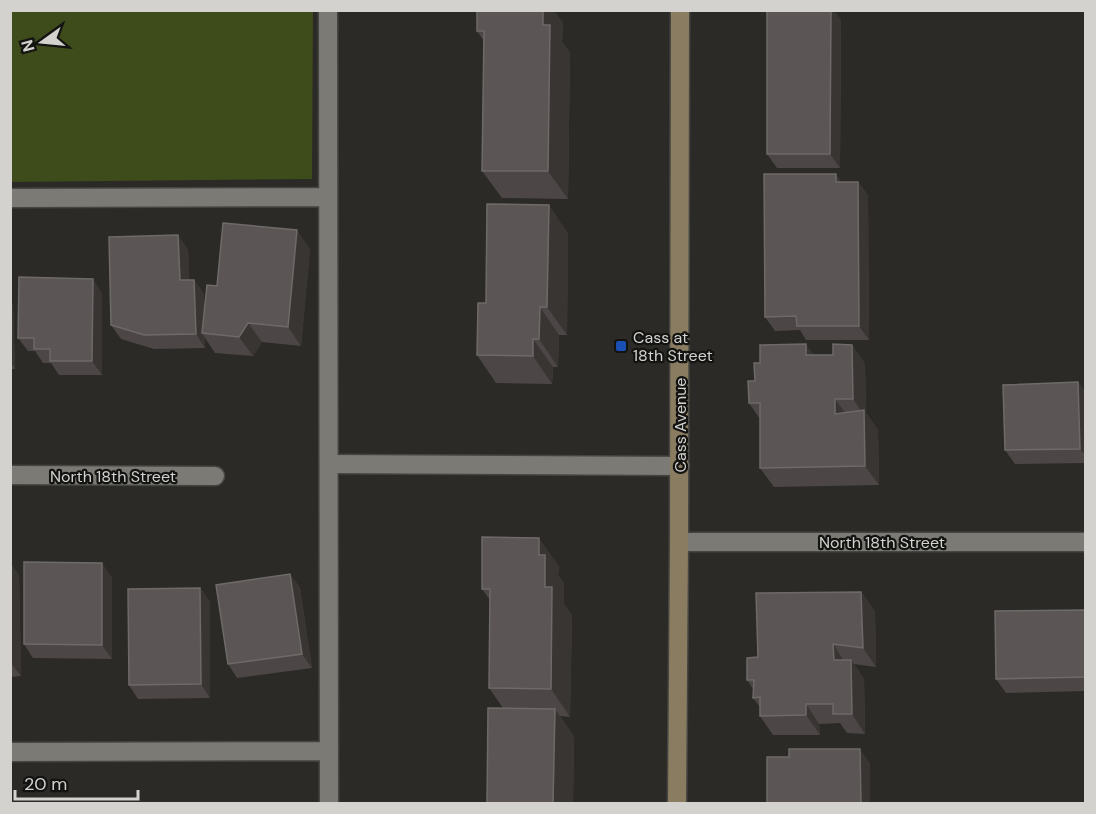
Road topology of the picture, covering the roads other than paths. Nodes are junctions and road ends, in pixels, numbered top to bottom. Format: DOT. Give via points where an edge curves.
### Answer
graph roads {
  1 [pos="328,10"];
  2 [pos="680,10"];
  3 [pos="328,197"];
  4 [pos="10,198"];
  5 [pos="329,464"];
  6 [pos="680,466"];
  7 [pos="10,475"];
  8 [pos="215,476"];
  9 [pos="680,542"];
  10 [pos="1086,542"];
  11 [pos="329,751"];
  12 [pos="10,752"];
  13 [pos="329,804"];
  14 [pos="676,804"];
  1 -- 3 [label="street"];
  2 -- 6 [label="main road, Cass Avenue"];
  3 -- 4 [label="street"];
  3 -- 5 [label="street"];
  5 -- 6 [label="street"];
  5 -- 11 [label="street"];
  6 -- 9 [label="main road, Cass Avenue"];
  7 -- 8 [label="street, North 18th Street"];
  9 -- 10 [label="street, North 18th Street"];
  9 -- 14 [label="main road, Cass Avenue"];
  11 -- 12 [label="street"];
  11 -- 13 [label="street"];
}
